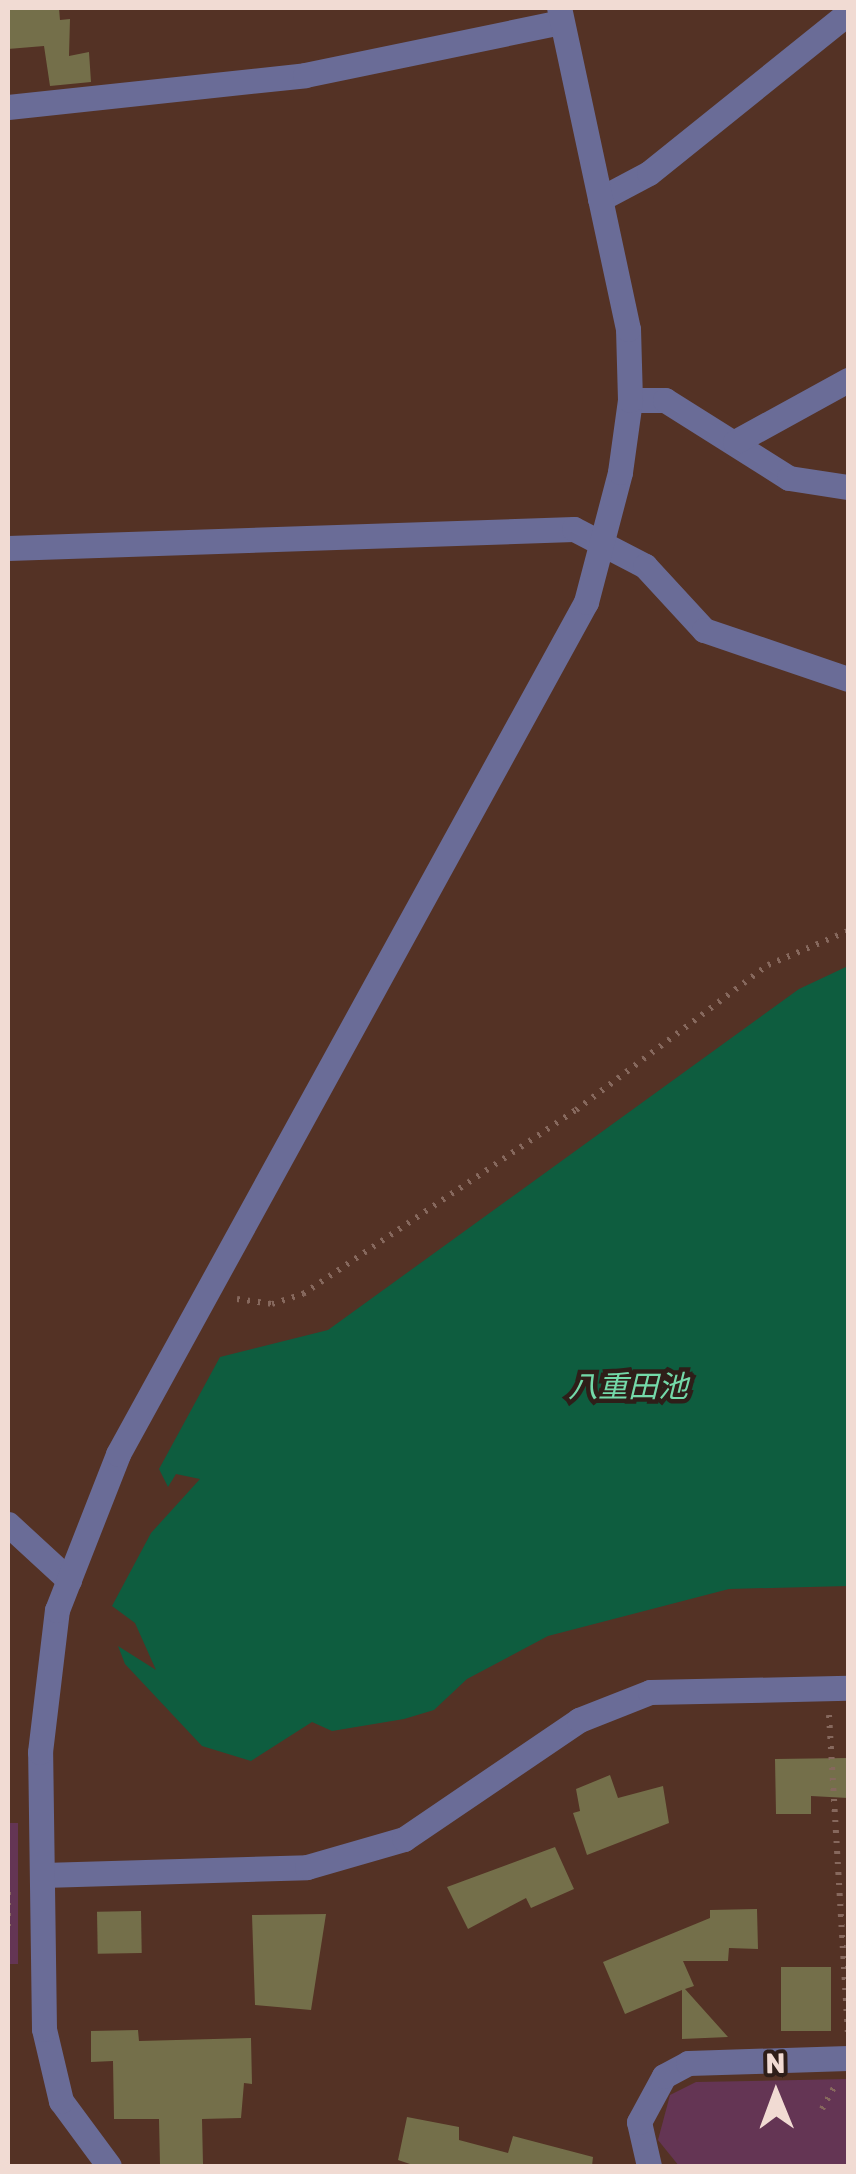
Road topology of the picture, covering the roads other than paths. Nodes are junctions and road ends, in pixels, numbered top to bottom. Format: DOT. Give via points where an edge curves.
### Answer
graph roads {
  1 [pos="560,14"];
  2 [pos="837,14"];
  3 [pos="8,107"];
  4 [pos="600,199"];
  5 [pos="848,380"];
  6 [pos="630,400"];
  7 [pos="736,442"];
  8 [pos="848,486"];
  9 [pos="604,543"];
  10 [pos="8,548"];
  11 [pos="848,679"];
  12 [pos="8,1524"];
  13 [pos="69,1580"];
  14 [pos="838,1689"];
  15 [pos="43,1875"];
  16 [pos="848,2058"];
  17 [pos="109,2166"];
  18 [pos="649,2166"];
  1 -- 3 [label="street" via="305,75"];
  1 -- 4 [label="street"];
  2 -- 4 [label="street" via="648,173"];
  4 -- 6 [label="street" via="621,272"];
  5 -- 7 [label="street"];
  6 -- 7 [label="street" via="665,400"];
  6 -- 9 [label="street"];
  7 -- 8 [label="street" via="789,478"];
  9 -- 10 [label="street" via="574,529"];
  9 -- 11 [label="street" via="645,566 704,630"];
  9 -- 13 [label="street" via="586,602 118,1454"];
  12 -- 13 [label="street"];
  13 -- 15 [label="street" via="42,1704"];
  14 -- 15 [label="street" via="650,1692 579,1720 404,1839 307,1867"];
  15 -- 17 [label="street" via="44,2029 52,2077"];
  16 -- 18 [label="street" via="688,2063 664,2076 639,2122"];
}
